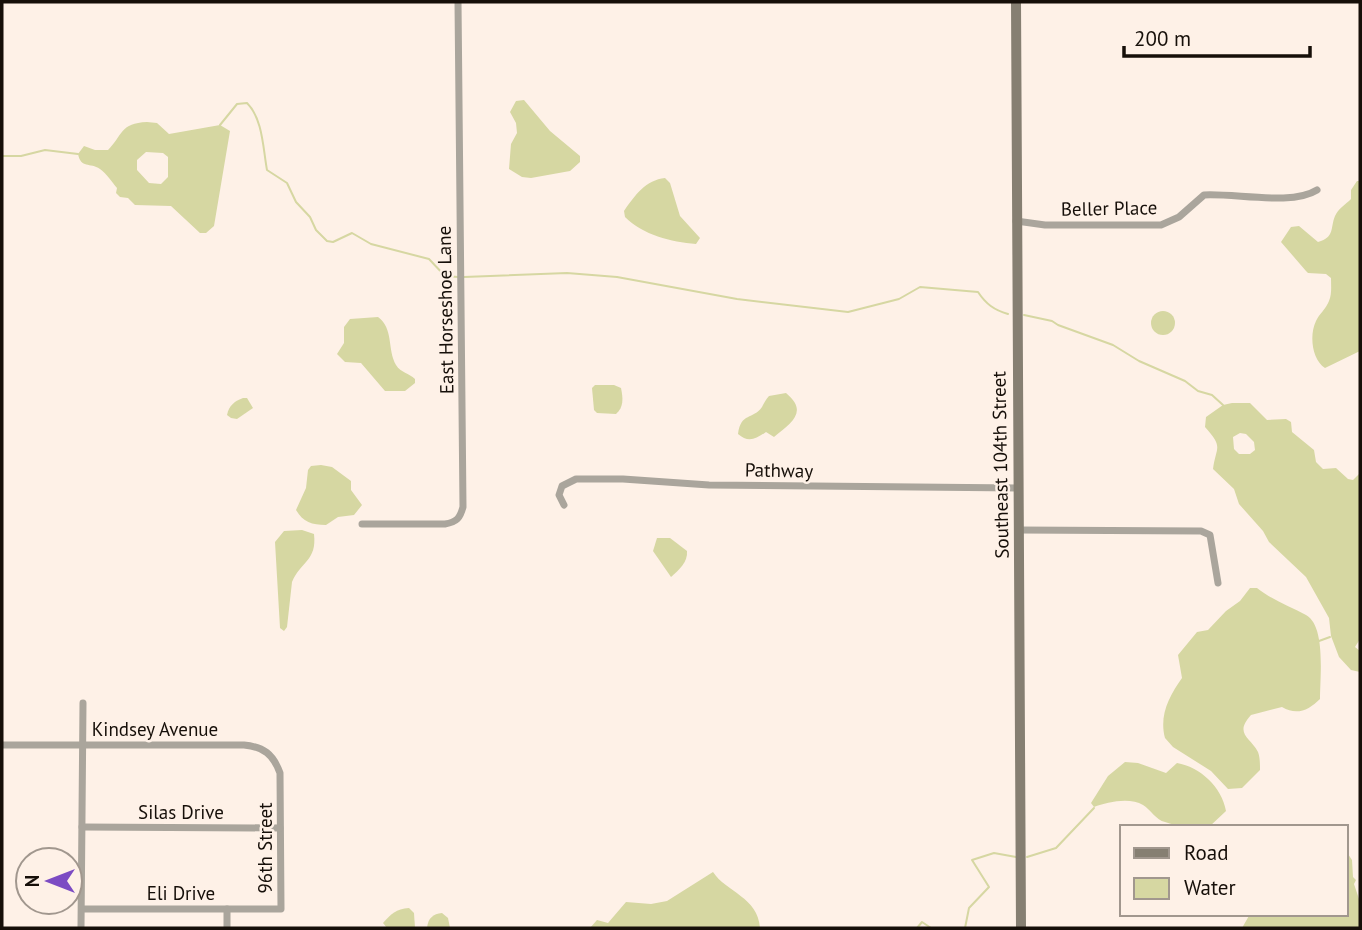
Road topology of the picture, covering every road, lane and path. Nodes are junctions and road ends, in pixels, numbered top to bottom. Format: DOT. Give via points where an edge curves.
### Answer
graph roads {
  1 [pos="458,2"];
  2 [pos="1016,2"];
  3 [pos="1317,190"];
  4 [pos="1016,221"];
  5 [pos="1018,488"];
  6 [pos="564,505"];
  7 [pos="362,524"];
  8 [pos="1018,530"];
  9 [pos="1218,583"];
  10 [pos="83,703"];
  11 [pos="2,744"];
  12 [pos="83,744"];
  13 [pos="281,787"];
  14 [pos="82,827"];
  15 [pos="280,828"];
  16 [pos="82,846"];
  17 [pos="84,909"];
  18 [pos="227,909"];
  19 [pos="281,909"];
  20 [pos="228,928"];
  21 [pos="1021,928"];
  1 -- 7 [label="street, East Horseshoe Lane" via="463,507 454,523"];
  2 -- 4 [label="street, Southeast 104th Street"];
  3 -- 4 [label="street, Beller Place" via="1292,197 1204,195 1171,222 1148,226"];
  4 -- 5 [label="street, Southeast 104th Street"];
  5 -- 6 [label="street, Pathway" via="576,480 562,486"];
  5 -- 8 [label="street, Southeast 104th Street"];
  8 -- 9 [label="street" via="1201,531 1210,535"];
  8 -- 21 [label="street, Southeast 104th Street"];
  10 -- 12 [label="street"];
  11 -- 12 [label="street, Kindsey Avenue"];
  12 -- 13 [label="street, Kindsey Avenue" via="258,747 276,762"];
  12 -- 14 [label="street"];
  13 -- 15 [label="street, 96th Street"];
  14 -- 15 [label="street, Silas Drive"];
  14 -- 16 [label="street"];
  15 -- 19 [label="street, 96th Street"];
  17 -- 18 [label="street, Eli Drive"];
  18 -- 19 [label="street, Eli Drive"];
  18 -- 20 [label="street"];
}
